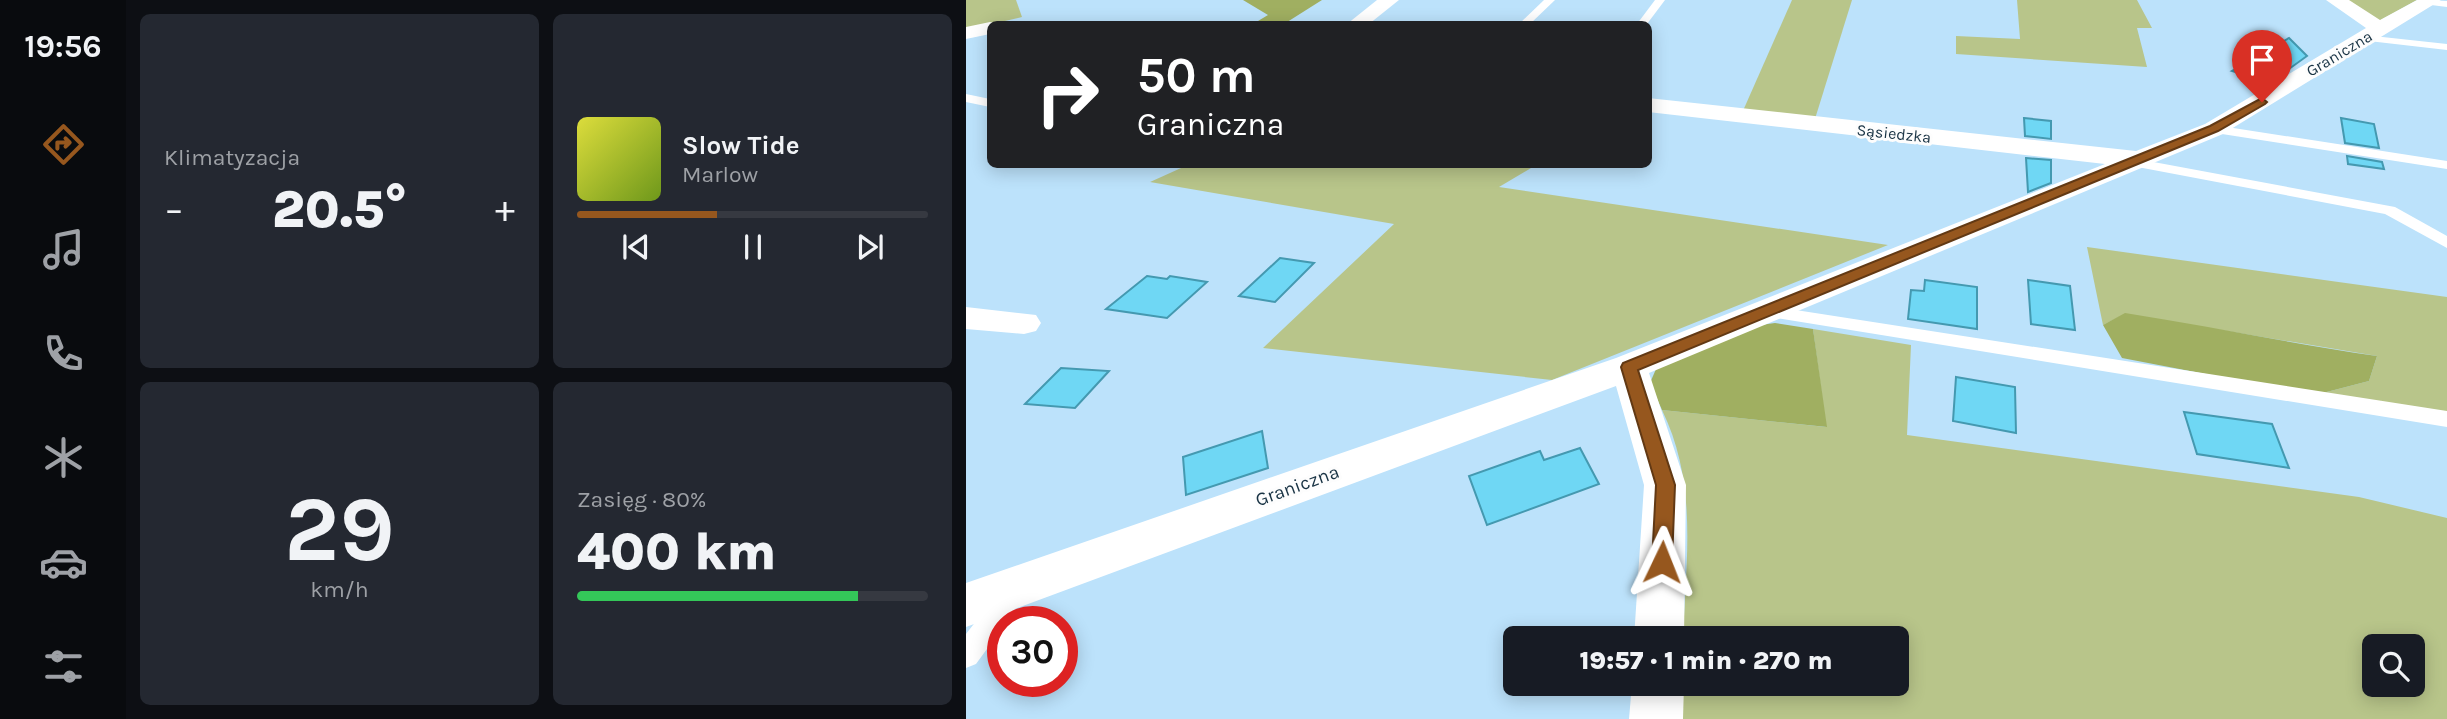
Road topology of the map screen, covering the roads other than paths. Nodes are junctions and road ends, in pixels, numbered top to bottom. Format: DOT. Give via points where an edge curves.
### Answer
graph roads {
  1 [pos="1389,0"];
  2 [pos="1550,0"];
  3 [pos="1660,0"];
  4 [pos="2336,0"];
  5 [pos="2435,2"];
  6 [pos="1361,21"];
  7 [pos="1527,21"];
  8 [pos="1644,21"];
  9 [pos="987,29"];
  10 [pos="966,33"];
  11 [pos="2372,34"];
  12 [pos="2447,47"];
  13 [pos="966,98"];
  14 [pos="987,102"];
  15 [pos="1652,105"];
  16 [pos="2214,129"];
  17 [pos="2136,161"];
  18 [pos="2447,165"];
  19 [pos="2447,243"];
  20 [pos="1764,311"];
  21 [pos="966,318"];
  22 [pos="1024,323"];
  23 [pos="1629,367"];
  24 [pos="2447,419"];
  25 [pos="1017,586"];
  26 [pos="966,605"];
  27 [pos="1660,626"];
  28 [pos="966,655"];
  29 [pos="1657,696"];
  30 [pos="1656,719"];
  1 -- 6 [label="street"];
  2 -- 7 [label="lane"];
  3 -- 8 [label="lane"];
  4 -- 11 [label="street"];
  5 -- 11 [label="street, Graniczna"];
  9 -- 10 [label="street"];
  11 -- 12 [label="lane"];
  11 -- 16 [label="street, Graniczna"];
  13 -- 14 [label="lane"];
  15 -- 17 [label="street, Sąsiedzka"];
  16 -- 17 [label="street, Graniczna"];
  16 -- 18 [label="lane"];
  17 -- 19 [label="lane" via="2390,210"];
  17 -- 20 [label="street, Graniczna"];
  20 -- 23 [label="street, Graniczna"];
  20 -- 24 [label="lane"];
  21 -- 22 [label="street"];
  23 -- 25 [label="street, Graniczna"];
  23 -- 27 [label="street" via="1665,485"];
  25 -- 26 [label="street, Graniczna"];
  25 -- 28 [label="lane"];
  29 -- 30 [label="street"];
}
